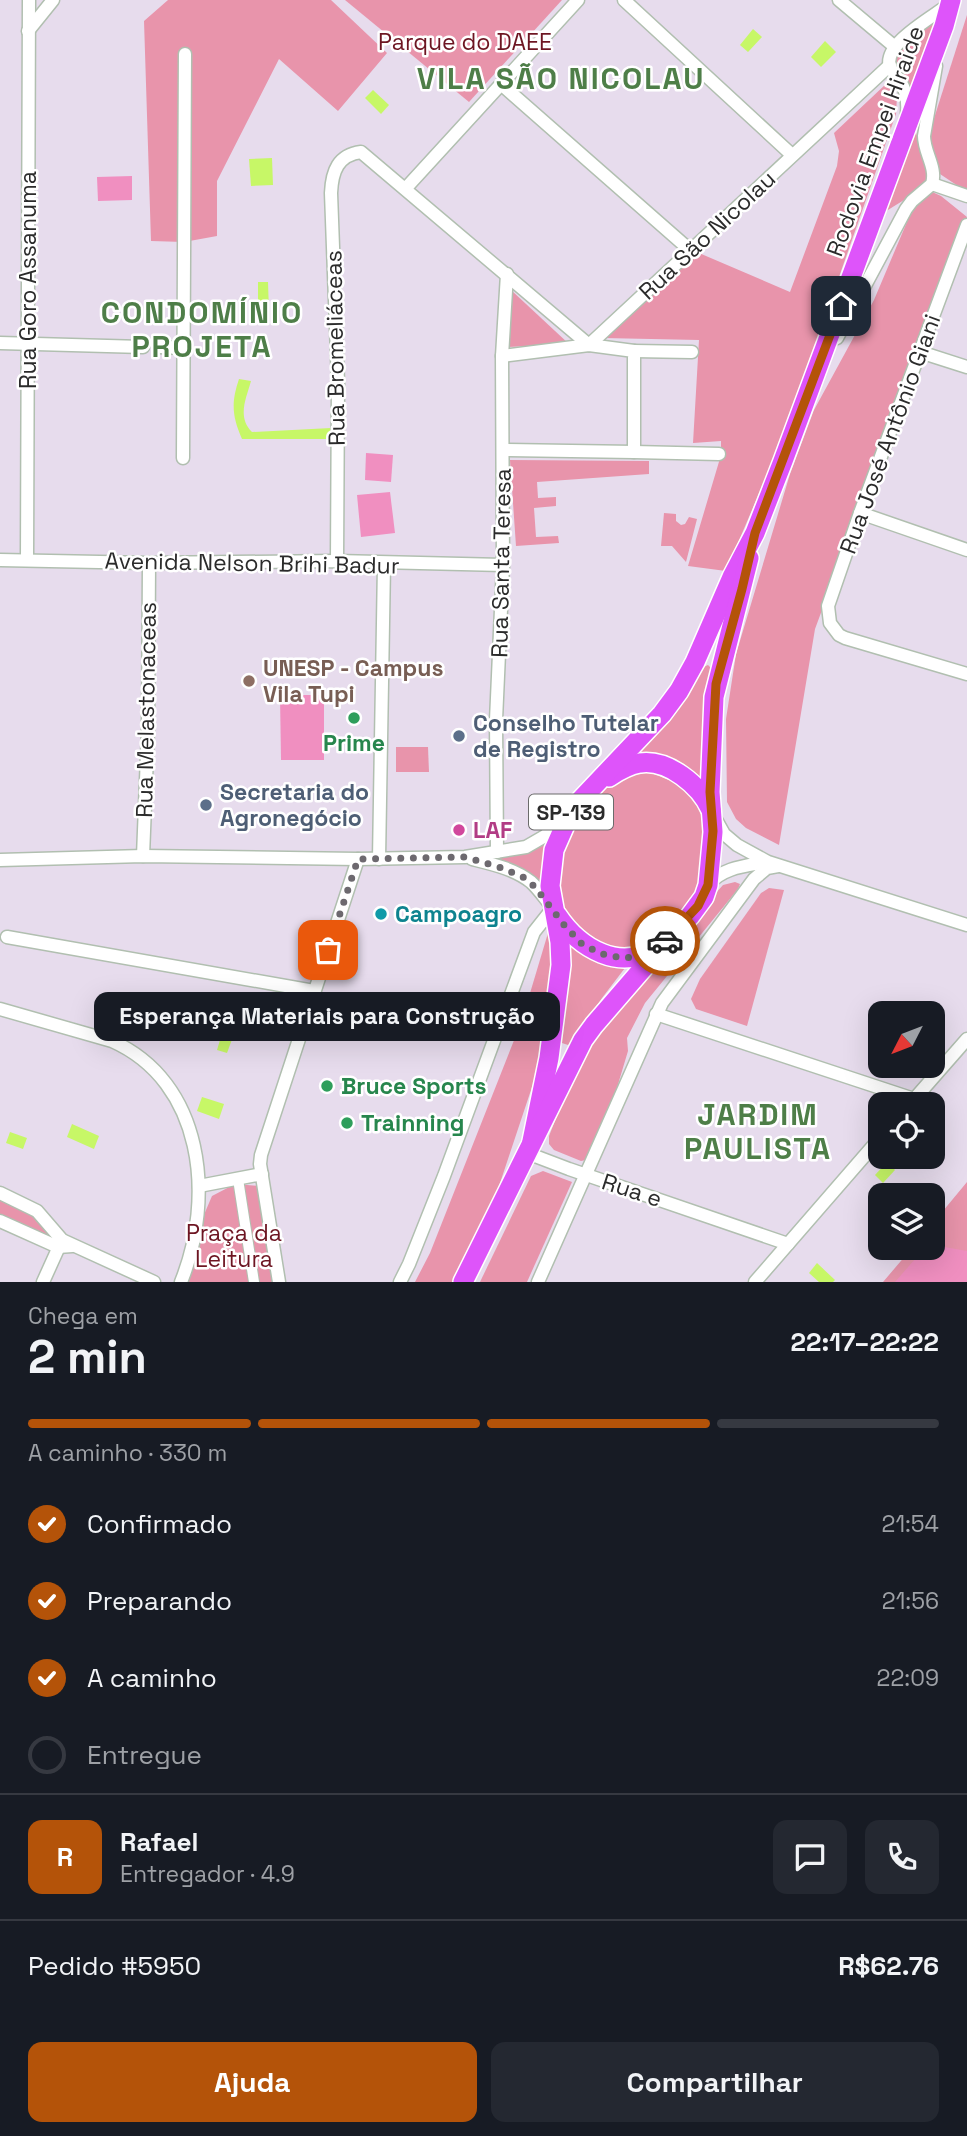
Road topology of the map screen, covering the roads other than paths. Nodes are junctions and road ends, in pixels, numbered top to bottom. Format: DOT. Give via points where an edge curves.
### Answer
graph roads {
  1 [pos="29,0"];
  2 [pos="53,0"];
  3 [pos="578,0"];
  4 [pos="624,0"];
  5 [pos="839,0"];
  6 [pos="949,3"];
  7 [pos="944,26"];
  8 [pos="28,32"];
  9 [pos="895,47"];
  10 [pos="185,54"];
  11 [pos="890,65"];
  12 [pos="501,84"];
  13 [pos="905,129"];
  14 [pos="792,155"];
  15 [pos="932,184"];
  16 [pos="406,188"];
  17 [pos="967,196"];
  18 [pos="967,225"];
  19 [pos="691,251"];
  20 [pos="506,274"];
  21 [pos="0,343"];
  22 [pos="29,343"];
  23 [pos="589,345"];
  24 [pos="143,346"];
  25 [pos="159,347"];
  26 [pos="183,348"];
  27 [pos="634,351"];
  28 [pos="692,352"];
  29 [pos="920,352"];
  30 [pos="502,356"];
  31 [pos="967,368"];
  32 [pos="813,382"];
  33 [pos="503,450"];
  34 [pos="634,452"];
  35 [pos="719,454"];
  36 [pos="183,458"];
  37 [pos="860,513"];
  38 [pos="755,533"];
  39 [pos="965,545"];
  40 [pos="0,560"];
  41 [pos="27,560"];
  42 [pos="337,561"];
  43 [pos="149,563"];
  44 [pos="384,564"];
  45 [pos="503,565"];
  46 [pos="967,674"];
  47 [pos="588,792"];
  48 [pos="572,809"];
  49 [pos="712,814"];
  50 [pos="497,852"];
  51 [pos="143,856"];
  52 [pos="465,857"];
  53 [pos="358,859"];
  54 [pos="379,859"];
  55 [pos="0,860"];
  56 [pos="773,864"];
  57 [pos="708,885"];
  58 [pos="553,908"];
  59 [pos="967,925"];
  60 [pos="7,937"];
  61 [pos="670,937"];
  62 [pos="314,991"];
  63 [pos="0,1009"];
  64 [pos="656,1014"];
  65 [pos="967,1039"];
  66 [pos="883,1092"];
  67 [pos="921,1092"];
  68 [pos="530,1147"];
  69 [pos="868,1152"];
  70 [pos="261,1174"];
  71 [pos="586,1175"];
  72 [pos="238,1179"];
  73 [pos="199,1186"];
  74 [pos="0,1193"];
  75 [pos="0,1221"];
  76 [pos="64,1244"];
  77 [pos="788,1244"];
  78 [pos="43,1282"];
  79 [pos="154,1282"];
  80 [pos="181,1282"];
  81 [pos="254,1282"];
  82 [pos="279,1282"];
  83 [pos="400,1282"];
  84 [pos="463,1282"];
  85 [pos="538,1282"];
  86 [pos="755,1282"];
  1 -- 8 [label="street, Rua Goro Assanuma"];
  2 -- 8 [label="street"];
  3 -- 12 [label="street"];
  4 -- 14 [label="street"];
  5 -- 9 [label="street"];
  6 -- 7 [label="main road, Rodovia Empei Hiraide / SP-139"];
  6 -- 9 [label="street"];
  7 -- 13 [label="main road, Rodovia Empei Hiraide / SP-139"];
  7 -- 15 [label="street" via="924,136 934,173"];
  8 -- 22 [label="street, Rua Goro Assanuma"];
  9 -- 11 [label="street"];
  10 -- 26 [label="street"];
  11 -- 13 [label="street" via="907,98"];
  11 -- 14 [label="street, Rua São Nicolau"];
  12 -- 16 [label="street"];
  12 -- 19 [label="street"];
  13 -- 32 [label="main road, Rodovia Empei Hiraide / SP-139"];
  14 -- 19 [label="street, Rua São Nicolau"];
  15 -- 17 [label="street"];
  15 -- 32 [label="street" via="906,209"];
  16 -- 20 [label="street"];
  16 -- 42 [label="street, Rua Bromeliáceas" via="361,152 351,153 334,171"];
  18 -- 29 [label="street, Rua José Antônio Giani"];
  19 -- 23 [label="street, Rua São Nicolau"];
  20 -- 23 [label="street"];
  20 -- 30 [label="street, Rua Santa Teresa"];
  21 -- 22 [label="street"];
  22 -- 24 [label="street"];
  22 -- 41 [label="street, Rua Goro Assanuma"];
  23 -- 27 [label="street"];
  23 -- 30 [label="street"];
  25 -- 26 [label="street"];
  26 -- 36 [label="street"];
  27 -- 28 [label="street"];
  27 -- 34 [label="street"];
  29 -- 31 [label="street"];
  29 -- 37 [label="street, Rua José Antônio Giani"];
  30 -- 33 [label="street, Rua Santa Teresa"];
  32 -- 38 [label="main road, Rodovia Empei Hiraide / SP-139"];
  33 -- 34 [label="street"];
  33 -- 45 [label="street, Rua Santa Teresa"];
  34 -- 35 [label="street"];
  37 -- 39 [label="street"];
  37 -- 46 [label="street, Rua José Antônio Giani" via="828,606 830,623 845,638"];
  38 -- 47 [label="main road, Rodovia Empei Hiraide / SP-139" via="680,691"];
  38 -- 49 [label="main road, Rodovia Empei Hiraide / SP-139" via="716,684"];
  40 -- 41 [label="street, Avenida Nelson Brihi Badur"];
  41 -- 43 [label="street, Avenida Nelson Brihi Badur"];
  42 -- 43 [label="street, Avenida Nelson Brihi Badur"];
  42 -- 44 [label="street, Avenida Nelson Brihi Badur"];
  43 -- 51 [label="street, Rua Melastonaceas"];
  44 -- 45 [label="street, Avenida Nelson Brihi Badur"];
  44 -- 54 [label="street"];
  45 -- 50 [label="street, Rua Santa Teresa" via="496,720"];
  47 -- 48 [label="main road, Rodovia Empei Hiraide / SP-139"];
  47 -- 49 [label="main road" via="620,770 651,763 692,784 707,800"];
  48 -- 50 [label="street" via="536,842"];
  48 -- 58 [label="main road, Rodovia Empei Hiraide / SP-139" via="551,863"];
  49 -- 56 [label="street" via="737,845"];
  49 -- 57 [label="main road, Rodovia Empei Hiraide / SP-139"];
  50 -- 52 [label="street"];
  51 -- 53 [label="street"];
  51 -- 55 [label="street"];
  52 -- 54 [label="street"];
  52 -- 58 [label="street" via="525,878"];
  53 -- 54 [label="street"];
  53 -- 62 [label="street"];
  56 -- 57 [label="street" via="736,867"];
  56 -- 59 [label="street"];
  56 -- 64 [label="street" via="754,880"];
  57 -- 61 [label="main road, Rodovia Empei Hiraide / SP-139" via="698,906"];
  58 -- 61 [label="main road" via="582,944 602,954 622,958 643,955"];
  58 -- 68 [label="main road, Rodovia Empei Hiraide / SP-139" via="561,965 549,1058"];
  58 -- 83 [label="street" via="534,932"];
  60 -- 62 [label="street"];
  61 -- 68 [label="main road, Rodovia Empei Hiraide / SP-139" via="583,1040"];
  62 -- 70 [label="street" via="261,1155"];
  63 -- 73 [label="street" via="113,1041 140,1055 173,1093 188,1119"];
  64 -- 66 [label="street"];
  64 -- 71 [label="street"];
  65 -- 67 [label="street"];
  68 -- 71 [label="street"];
  68 -- 84 [label="main road, Rodovia Empei Hiraide / SP-139"];
  69 -- 77 [label="street"];
  70 -- 72 [label="street"];
  70 -- 82 [label="street"];
  71 -- 77 [label="street, Rua e"];
  71 -- 85 [label="street, Rua e"];
  72 -- 73 [label="street"];
  72 -- 81 [label="street"];
  73 -- 80 [label="street" via="194,1239"];
  74 -- 76 [label="street" via="37,1211"];
  75 -- 76 [label="street"];
  76 -- 78 [label="street"];
  76 -- 79 [label="street"];
  77 -- 86 [label="street"];
}
